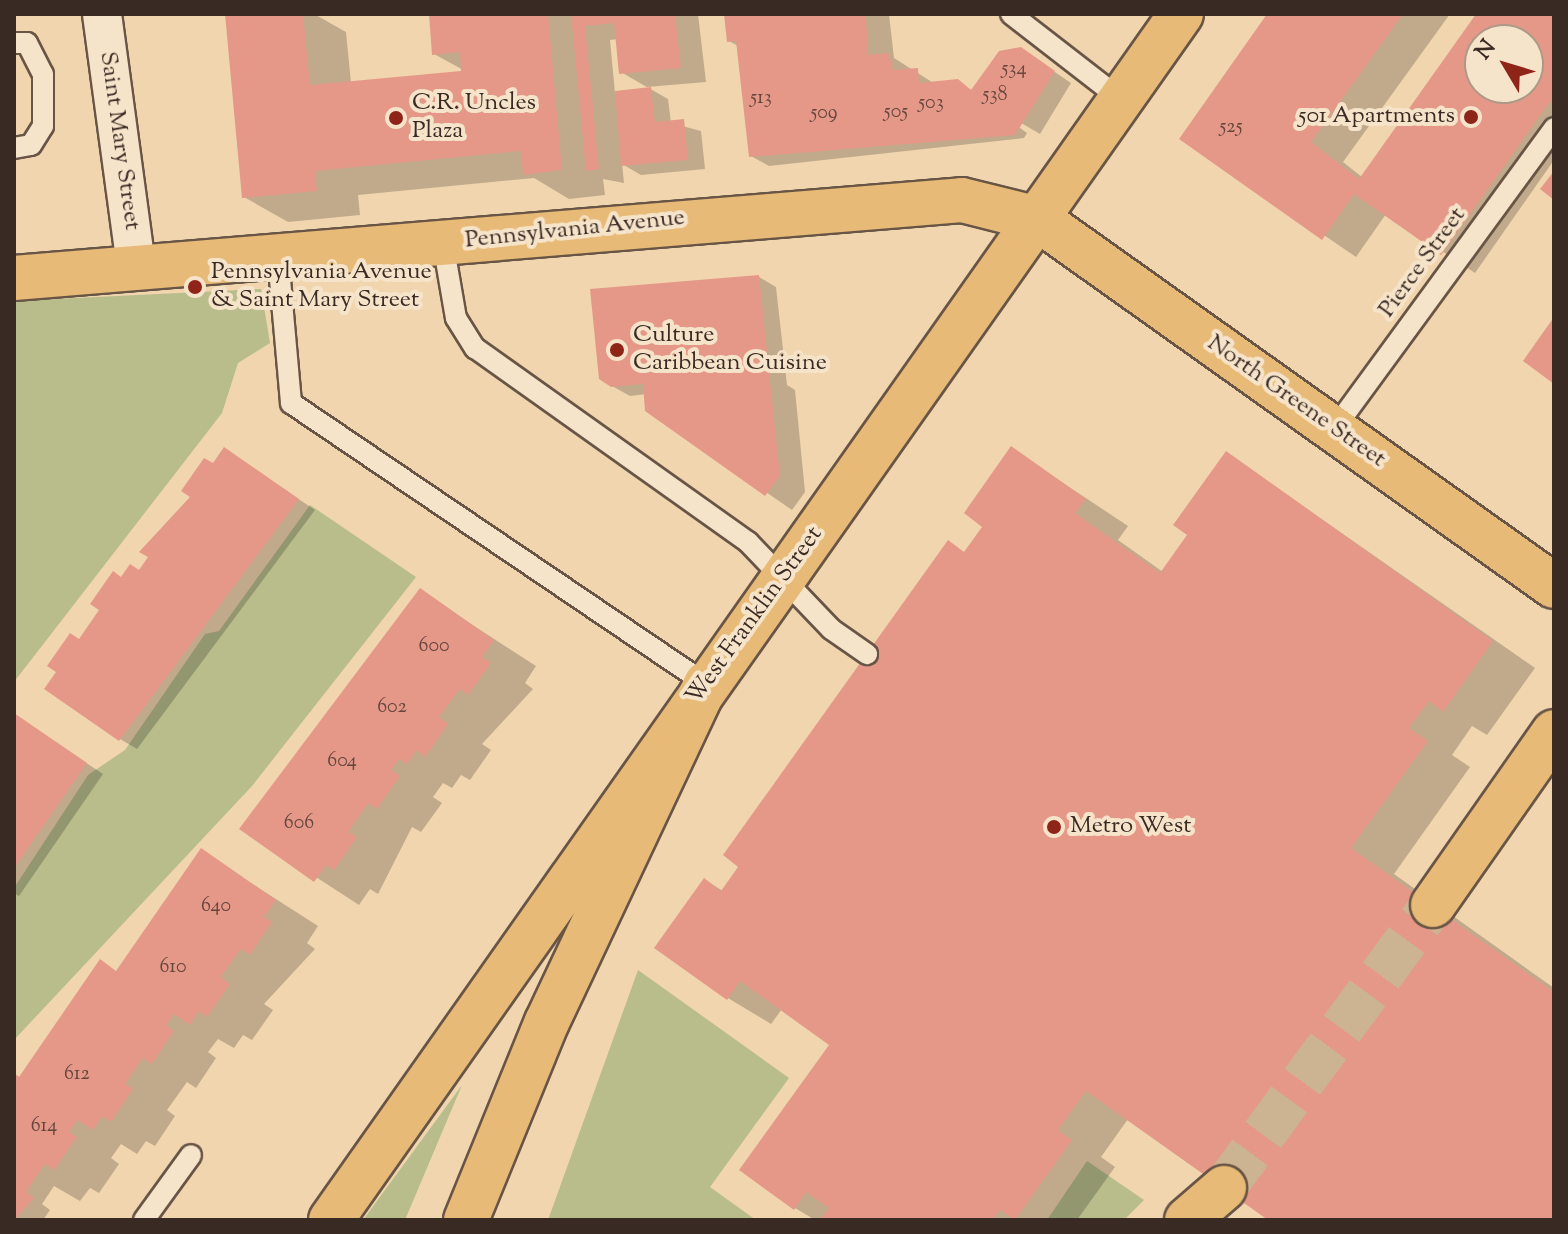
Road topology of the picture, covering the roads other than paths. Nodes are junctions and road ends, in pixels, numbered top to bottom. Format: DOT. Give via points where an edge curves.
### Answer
graph roads {
  1 [pos="102,14"];
  2 [pos="1011,14"];
  3 [pos="1181,14"];
  4 [pos="14,43"];
  5 [pos="1122,100"];
  6 [pos="1551,139"];
  7 [pos="14,148"];
  8 [pos="1038,219"];
  9 [pos="443,243"];
  10 [pos="278,257"];
  11 [pos="136,267"];
  12 [pos="14,278"];
  13 [pos="1334,429"];
  14 [pos="783,576"];
  15 [pos="1554,586"];
  16 [pos="867,654"];
  17 [pos="706,684"];
  18 [pos="1554,732"];
  19 [pos="1433,905"];
  20 [pos="191,1155"];
  21 [pos="1213,1204"];
  22 [pos="144,1220"];
  23 [pos="331,1220"];
  24 [pos="466,1220"];
  25 [pos="1187,1220"];
  1 -- 11 [label="street, Saint Mary Street"];
  2 -- 5 [label="lane"];
  3 -- 5 [label="main road, West Franklin Street"];
  4 -- 7 [label="lane" via="27,43 43,74 43,126 31,145"];
  5 -- 8 [label="main road, West Franklin Street"];
  6 -- 13 [label="lane, Pierce Street"];
  8 -- 9 [label="main road, Pennsylvania Avenue" via="962,200 901,200"];
  8 -- 13 [label="main road, North Greene Street"];
  8 -- 14 [label="main road, West Franklin Street"];
  9 -- 10 [label="main road, Pennsylvania Avenue"];
  9 -- 14 [label="lane" via="456,318 475,348 748,542"];
  10 -- 11 [label="main road, Pennsylvania Avenue"];
  10 -- 17 [label="lane" via="291,403"];
  11 -- 12 [label="main road, Pennsylvania Avenue"];
  13 -- 15 [label="main road, North Greene Street"];
  14 -- 16 [label="lane" via="831,629"];
  14 -- 17 [label="main road, West Franklin Street"];
  17 -- 23 [label="main road, West Franklin Street"];
  17 -- 24 [label="main road" via="547,1022"];
  18 -- 19 [label="main road"];
  20 -- 22 [label="lane"];
  21 -- 25 [label="main road"];
}
